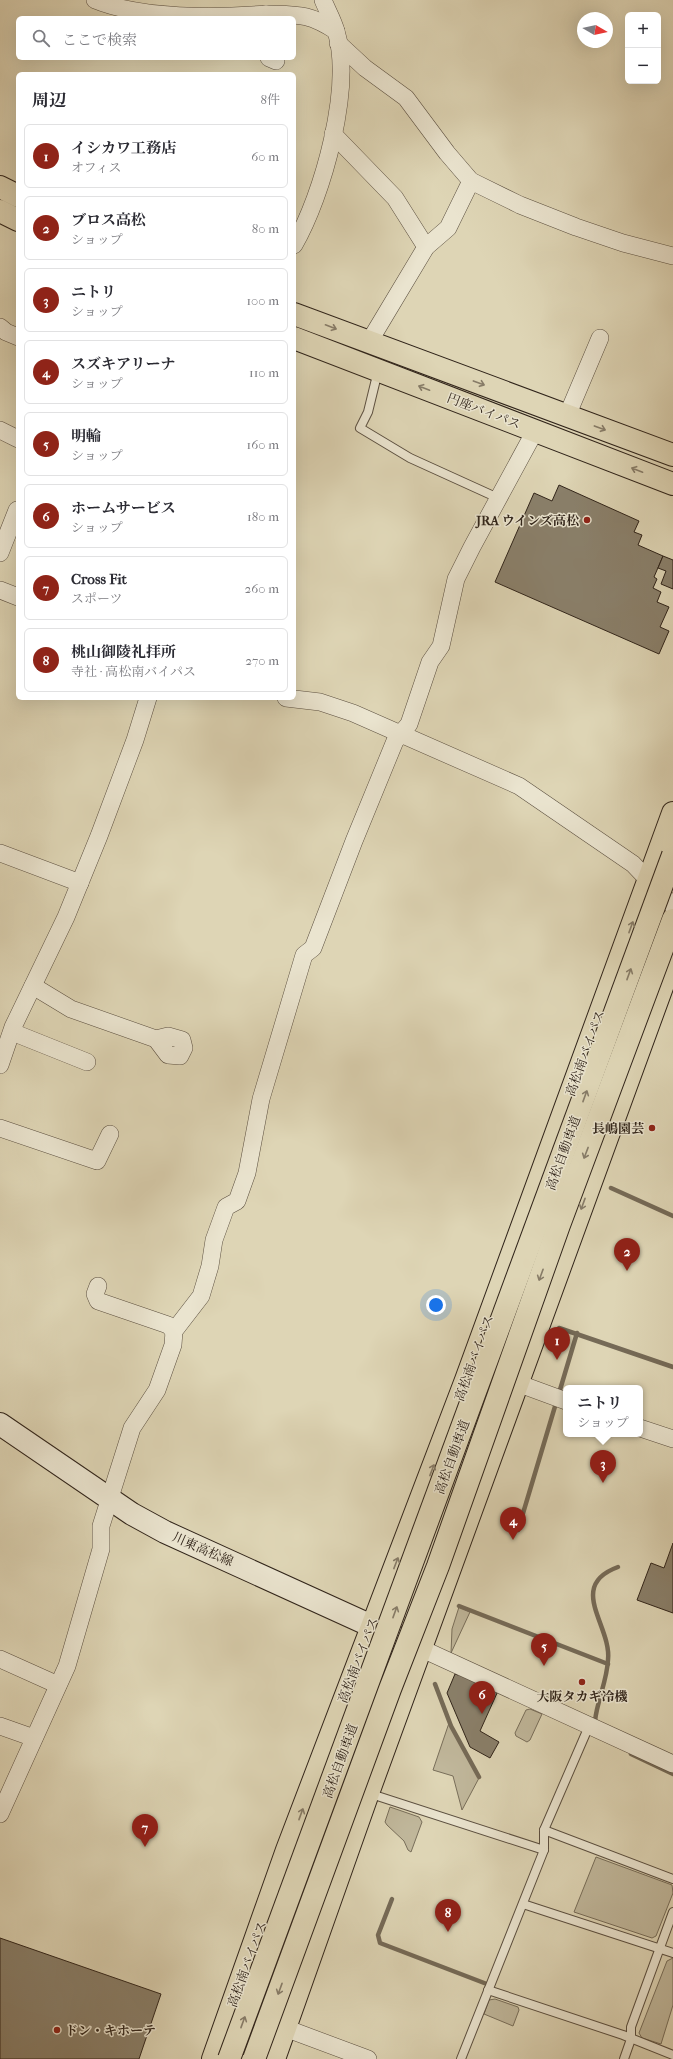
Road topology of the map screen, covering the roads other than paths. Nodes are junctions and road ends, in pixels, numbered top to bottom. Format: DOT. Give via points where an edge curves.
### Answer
graph roads {
  1 [pos="95,0"];
  2 [pos="323,0"];
  3 [pos="194,16"];
  4 [pos="266,16"];
  5 [pos="337,37"];
  6 [pos="333,134"];
  7 [pos="471,181"];
  8 [pos="0,188"];
  9 [pos="16,195"];
  10 [pos="0,211"];
  11 [pos="16,219"];
  12 [pos="296,240"];
  13 [pos="426,247"];
  14 [pos="673,256"];
  15 [pos="296,315"];
  16 [pos="600,338"];
  17 [pos="296,339"];
  18 [pos="369,342"];
  19 [pos="378,370"];
  20 [pos="567,416"];
  21 [pos="0,430"];
  22 [pos="535,431"];
  23 [pos="16,438"];
  24 [pos="673,455"];
  25 [pos="673,484"];
  26 [pos="498,498"];
  27 [pos="16,513"];
  28 [pos="0,553"];
  29 [pos="0,590"];
  30 [pos="16,596"];
  31 [pos="296,699"];
  32 [pos="147,700"];
  33 [pos="402,734"];
  34 [pos="673,813"];
  35 [pos="0,853"];
  36 [pos="673,855"];
  37 [pos="648,880"];
  38 [pos="80,883"];
  39 [pos="673,906"];
  40 [pos="673,920"];
  41 [pos="673,957"];
  42 [pos="33,986"];
  43 [pos="12,1032"];
  44 [pos="156,1039"];
  45 [pos="86,1062"];
  46 [pos="0,1065"];
  47 [pos="0,1128"];
  48 [pos="110,1134"];
  49 [pos="98,1286"];
  50 [pos="174,1331"];
  51 [pos="517,1383"];
  52 [pos="563,1400"];
  53 [pos="0,1424"];
  54 [pos="643,1429"];
  55 [pos="673,1440"];
  56 [pos="110,1499"];
  57 [pos="372,1625"];
  58 [pos="420,1648"];
  59 [pos="0,1659"];
  60 [pos="58,1685"];
  61 [pos="0,1726"];
  62 [pos="589,1726"];
  63 [pos="34,1738"];
  64 [pos="673,1764"];
  65 [pos="368,1793"];
  66 [pos="0,1814"];
  67 [pos="544,1830"];
  68 [pos="544,1850"];
  69 [pos="673,1879"];
  70 [pos="523,1904"];
  71 [pos="673,1912"];
  72 [pos="659,1949"];
  73 [pos="265,1951"];
  74 [pos="673,1953"];
  75 [pos="293,1961"];
  76 [pos="488,1990"];
  77 [pos="285,2028"];
  78 [pos="631,2039"];
  79 [pos="673,2055"];
  80 [pos="214,2059"];
  81 [pos="229,2059"];
  82 [pos="254,2059"];
  83 [pos="274,2059"];
  84 [pos="368,2059"];
  85 [pos="461,2059"];
  86 [pos="624,2059"];
  1 -- 3 [label="street" via="112,7"];
  2 -- 5 [label="street"];
  4 -- 5 [label="street" via="304,16 319,19"];
  5 -- 6 [label="street" via="341,82"];
  5 -- 7 [label="street" via="365,68 406,98"];
  6 -- 12 [label="street" via="330,153 317,192"];
  6 -- 13 [label="street" via="395,198"];
  7 -- 13 [label="street" via="448,228"];
  7 -- 14 [label="street" via="520,205 576,227"];
  8 -- 9 [label="highway"];
  10 -- 11 [label="highway"];
  13 -- 18 [label="street"];
  15 -- 18 [label="highway, 円座バイパス, one-way"];
  16 -- 20 [label="street"];
  17 -- 19 [label="highway, 円座バイパス"];
  18 -- 20 [label="highway, 円座バイパス, one-way"];
  22 -- 19 [label="highway, 円座バイパス, one-way"];
  19 -- 26 [label="lane" via="368,412 360,428 410,458"];
  20 -- 24 [label="highway, 円座バイパス, one-way"];
  21 -- 23 [label="street"];
  25 -- 22 [label="highway, 円座バイパス, one-way"];
  22 -- 26 [label="street"];
  26 -- 33 [label="street" via="456,579 441,646 430,662 409,724"];
  27 -- 28 [label="street"];
  29 -- 30 [label="street"];
  31 -- 33 [label="street" via="320,702"];
  32 -- 38 [label="street" via="135,740"];
  33 -- 37 [label="street" via="519,786 609,846 633,864"];
  33 -- 50 [label="street" via="395,741 389,755 313,948 304,955 261,1099 244,1180 237,1201 226,1207 214,1240 201,1296"];
  34 -- 37 [label="highway, 高松南バイパス"];
  35 -- 38 [label="street"];
  81 -- 36 [label="highway, 高松自動車道, one-way, bridge"];
  37 -- 39 [label="street"];
  57 -- 37 [label="highway, 高松南バイパス, one-way" via="466,1380"];
  38 -- 42 [label="street"];
  40 -- 82 [label="highway, 高松自動車道, one-way, bridge" via="559,1226 438,1566"];
  41 -- 51 [label="highway, one-way"];
  42 -- 43 [label="street"];
  42 -- 44 [label="street" via="71,1009"];
  43 -- 45 [label="street"];
  43 -- 46 [label="street"];
  47 -- 48 [label="street" via="97,1161"];
  49 -- 50 [label="street" via="98,1301 168,1325"];
  50 -- 56 [label="street" via="173,1345 157,1390 132,1428"];
  51 -- 52 [label="street"];
  51 -- 58 [label="highway"];
  53 -- 56 [label="main road, 川東高松線"];
  54 -- 55 [label="street"];
  56 -- 57 [label="main road, 川東高松線" via="165,1532"];
  56 -- 60 [label="street" via="101,1526 101,1549 67,1666"];
  57 -- 58 [label="main road, 川東高松線"];
  57 -- 73 [label="highway" via="366,1680"];
  80 -- 57 [label="highway, 高松南バイパス, one-way" via="287,1850"];
  58 -- 62 [label="street"];
  58 -- 65 [label="highway"];
  58 -- 75 [label="highway" via="393,1690"];
  59 -- 60 [label="street"];
  60 -- 63 [label="street"];
  61 -- 63 [label="street"];
  62 -- 64 [label="street"];
  62 -- 67 [label="lane"];
  63 -- 66 [label="street"];
  65 -- 68 [label="lane"];
  65 -- 77 [label="highway"];
  67 -- 68 [label="lane"];
  67 -- 69 [label="lane"];
  68 -- 70 [label="lane"];
  70 -- 72 [label="lane"];
  70 -- 76 [label="lane"];
  71 -- 72 [label="lane"];
  72 -- 74 [label="lane"];
  72 -- 78 [label="lane" via="631,2027"];
  76 -- 78 [label="lane"];
  76 -- 85 [label="lane"];
  77 -- 83 [label="highway"];
  77 -- 84 [label="street"];
  78 -- 79 [label="lane"];
  78 -- 86 [label="lane"];
}
